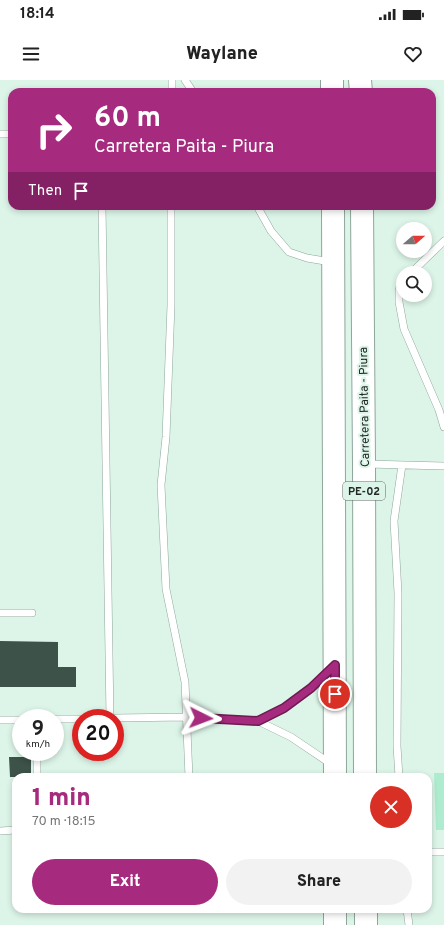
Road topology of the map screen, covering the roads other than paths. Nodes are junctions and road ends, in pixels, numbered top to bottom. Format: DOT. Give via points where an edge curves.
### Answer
graph roads {
  1 [pos="102,210"];
  2 [pos="171,210"];
  3 [pos="259,210"];
  4 [pos="333,210"];
  5 [pos="362,210"];
  6 [pos="444,241"];
  7 [pos="334,262"];
  8 [pos="418,266"];
  9 [pos="399,302"];
  10 [pos="444,427"];
  11 [pos="364,464"];
  12 [pos="402,465"];
  13 [pos="444,466"];
  14 [pos="0,613"];
  15 [pos="32,613"];
  16 [pos="335,665"];
  17 [pos="110,709"];
  18 [pos="187,717"];
  19 [pos="124,718"];
  20 [pos="0,720"];
  21 [pos="12,720"];
  22 [pos="258,721"];
  23 [pos="37,761"];
  24 [pos="335,772"];
  25 [pos="37,773"];
  26 [pos="189,773"];
  27 [pos="365,773"];
  28 [pos="399,773"];
  29 [pos="12,830"];
  30 [pos="0,831"];
  31 [pos="432,852"];
  32 [pos="444,852"];
  33 [pos="335,913"];
  34 [pos="366,913"];
  35 [pos="408,913"];
  36 [pos="335,925"];
  37 [pos="366,925"];
  38 [pos="409,925"];
  1 -- 17 [label="lane"];
  2 -- 18 [label="lane" via="170,328 166,437 161,485 166,589 185,682"];
  3 -- 7 [label="lane" via="271,231 289,252"];
  4 -- 7 [label="highway, PE-02"];
  5 -- 11 [label="highway, Carretera Paita - Piura / PE-02"];
  6 -- 8 [label="lane"];
  7 -- 16 [label="highway, PE-02"];
  9 -- 10 [label="lane" via="404,329"];
  11 -- 12 [label="lane"];
  11 -- 27 [label="highway, Carretera Paita - Piura / PE-02"];
  12 -- 13 [label="lane"];
  12 -- 28 [label="lane" via="394,521 398,593"];
  14 -- 15 [label="lane"];
  16 -- 22 [label="lane" via="311,688 284,708"];
  16 -- 24 [label="highway, PE-02"];
  18 -- 19 [label="lane"];
  18 -- 22 [label="lane"];
  18 -- 26 [label="lane"];
  20 -- 21 [label="lane"];
  22 -- 24 [label="lane" via="291,737"];
  23 -- 25 [label="lane"];
  29 -- 30 [label="lane"];
  31 -- 32 [label="lane"];
  33 -- 36 [label="highway"];
  34 -- 37 [label="highway"];
  35 -- 38 [label="lane"];
}
